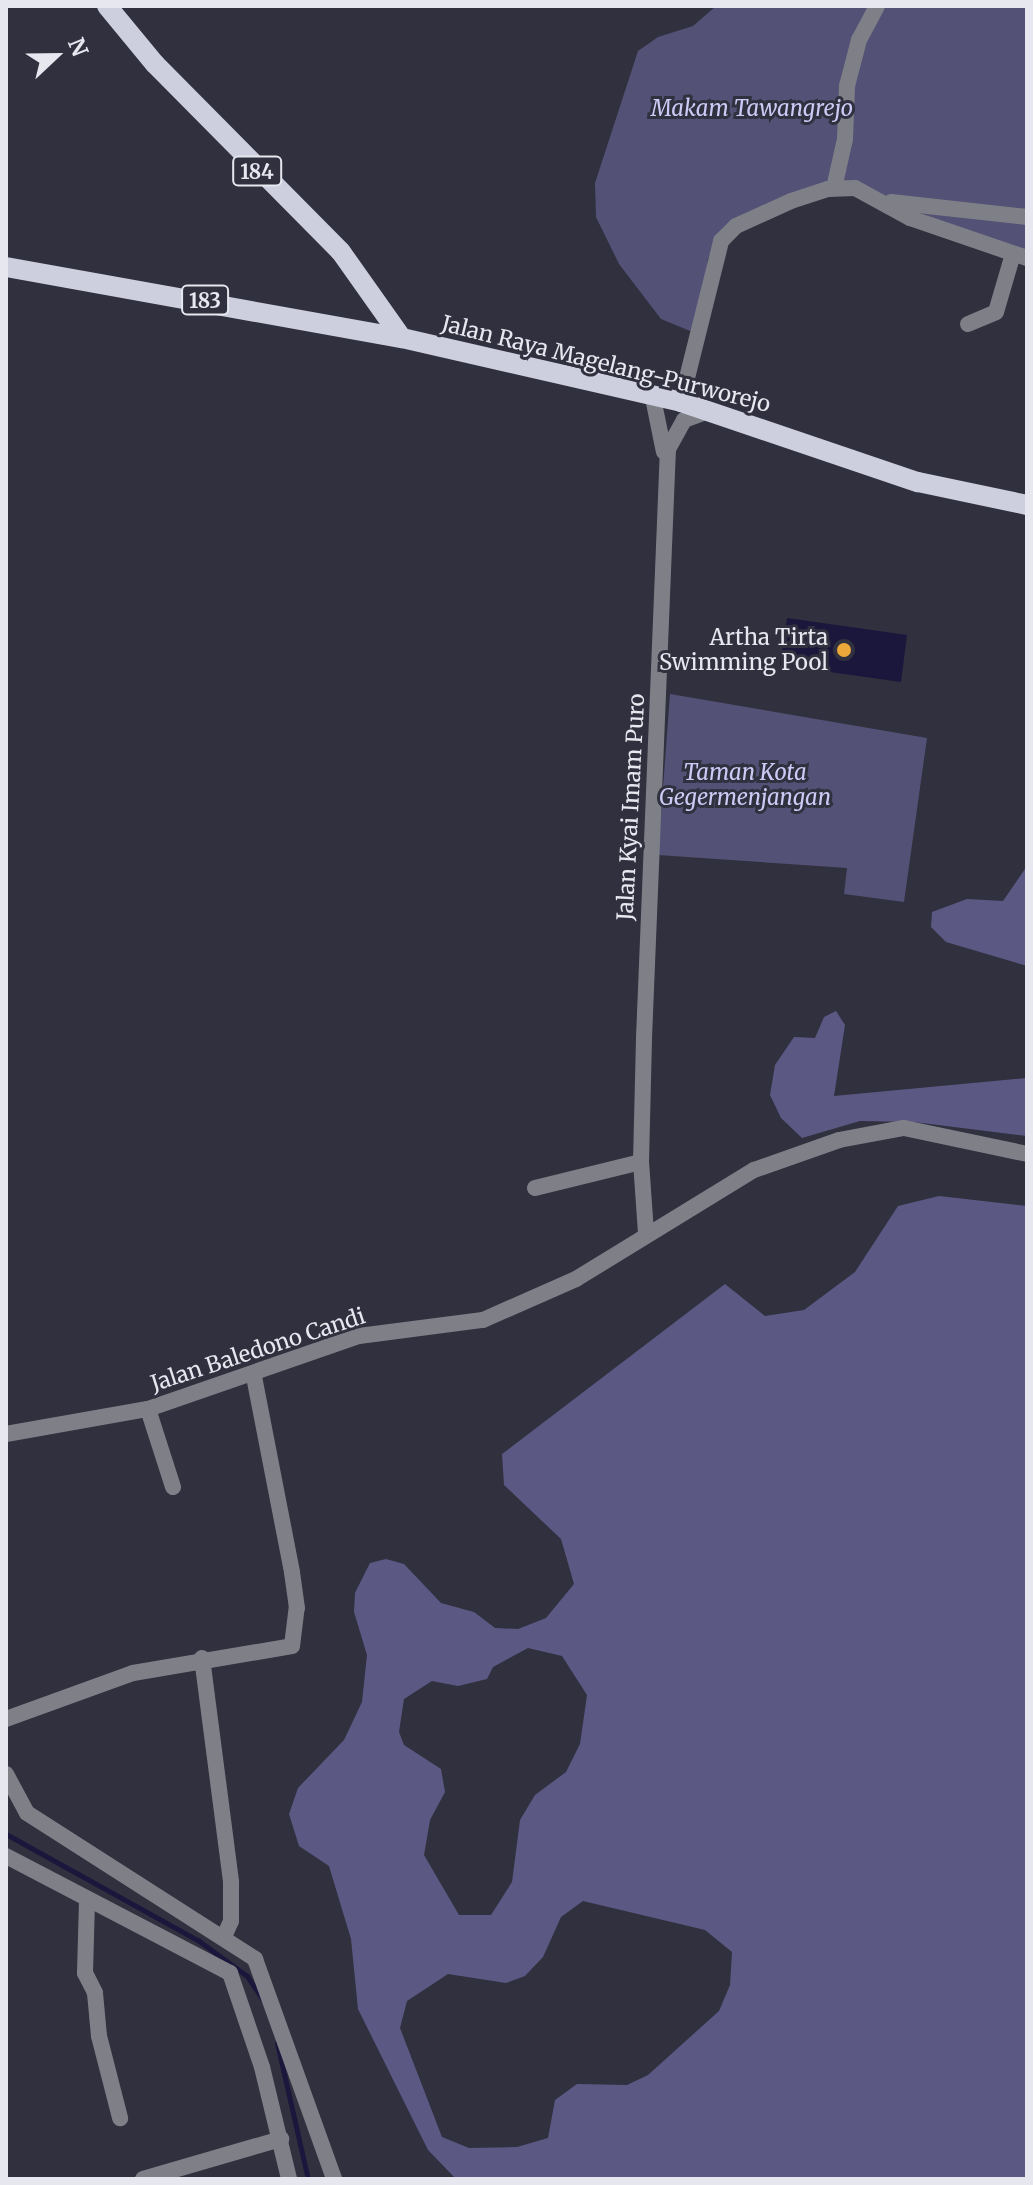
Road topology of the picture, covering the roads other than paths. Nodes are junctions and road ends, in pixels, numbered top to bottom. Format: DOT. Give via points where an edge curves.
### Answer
graph roads {
  1 [pos="107,6"];
  2 [pos="877,6"];
  3 [pos="834,188"];
  4 [pos="882,201"];
  5 [pos="1027,217"];
  6 [pos="1020,256"];
  7 [pos="6,267"];
  8 [pos="968,324"];
  9 [pos="402,338"];
  10 [pos="653,398"];
  11 [pos="681,402"];
  12 [pos="713,410"];
  13 [pos="667,464"];
  14 [pos="1027,505"];
  15 [pos="1027,1154"];
  16 [pos="641,1162"];
  17 [pos="535,1188"];
  18 [pos="646,1233"];
  19 [pos="254,1376"];
  20 [pos="148,1409"];
  21 [pos="6,1434"];
  22 [pos="173,1487"];
  23 [pos="202,1658"];
  24 [pos="6,1719"];
  25 [pos="6,1774"];
  26 [pos="6,1856"];
  27 [pos="87,1901"];
  28 [pos="224,1937"];
  29 [pos="120,2118"];
  30 [pos="281,2139"];
  31 [pos="143,2179"];
  32 [pos="289,2179"];
  33 [pos="334,2179"];
  1 -- 9 [label="main road, 184" via="166,76 348,260"];
  2 -- 3 [label="street" via="859,40 847,86 845,139"];
  3 -- 4 [label="street" via="855,188"];
  3 -- 11 [label="street" via="791,201 726,234 711,272"];
  4 -- 5 [label="street"];
  4 -- 6 [label="street" via="910,218"];
  6 -- 8 [label="street" via="996,312"];
  7 -- 9 [label="main road, 183"];
  9 -- 10 [label="main road, Jalan Raya Magelang-Purworejo"];
  10 -- 11 [label="main road, Jalan Raya Magelang-Purworejo"];
  10 -- 13 [label="street"];
  11 -- 12 [label="main road, Jalan Raya Magelang-Purworejo"];
  12 -- 13 [label="street, Jalan Kyai Imam Puro" via="693,413 679,424 670,440"];
  12 -- 14 [label="main road, Jalan Raya Magelang-Purworejo" via="918,482"];
  13 -- 16 [label="street, Jalan Kyai Imam Puro"];
  15 -- 18 [label="street, Jalan Baledono Candi" via="929,1131 874,1131 795,1152 754,1170"];
  16 -- 17 [label="street"];
  16 -- 18 [label="street, Jalan Kyai Imam Puro"];
  18 -- 19 [label="street, Jalan Baledono Candi" via="576,1279 483,1320 359,1336"];
  19 -- 20 [label="street, Jalan Baledono Candi"];
  19 -- 23 [label="street" via="290,1557 297,1632 287,1650"];
  20 -- 21 [label="street, Jalan Baledono Candi"];
  20 -- 22 [label="street"];
  23 -- 24 [label="street" via="133,1673"];
  23 -- 28 [label="street" via="231,1882 231,1921"];
  25 -- 28 [label="street" via="27,1813"];
  26 -- 27 [label="street"];
  27 -- 29 [label="street" via="85,1973 95,1993 99,2036"];
  27 -- 30 [label="street" via="230,1973"];
  28 -- 33 [label="street" via="246,1949 262,1973"];
  30 -- 31 [label="street"];
  30 -- 32 [label="street"];
}
